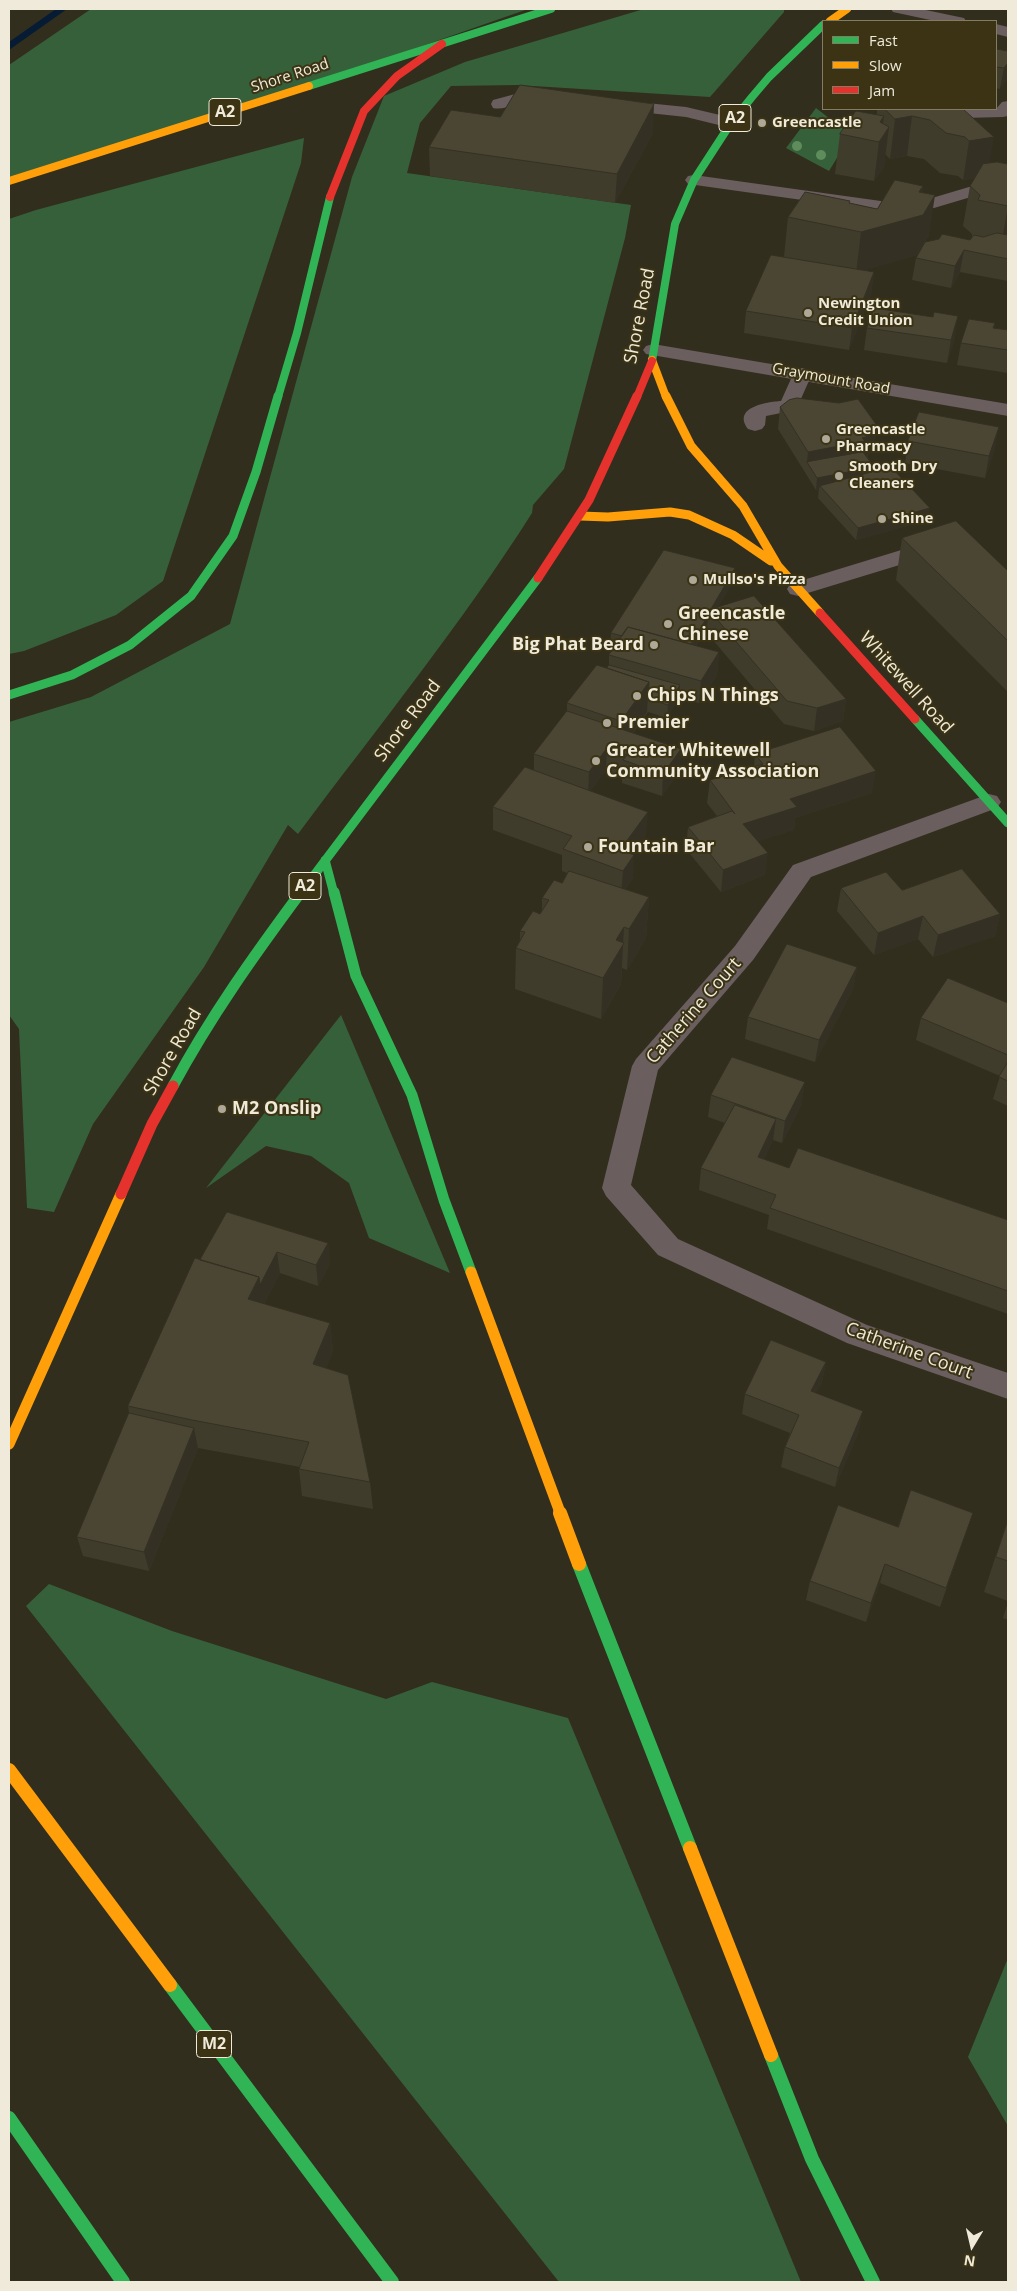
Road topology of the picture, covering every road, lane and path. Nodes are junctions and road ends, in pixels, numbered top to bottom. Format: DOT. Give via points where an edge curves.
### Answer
graph roads {
  1 [pos="551,9"];
  2 [pos="821,9"];
  3 [pos="847,9"];
  4 [pos="899,9"];
  5 [pos="831,20"];
  6 [pos="953,20"];
  7 [pos="821,27"];
  8 [pos="442,44"];
  9 [pos="562,99"];
  10 [pos="599,103"];
  11 [pos="499,104"];
  12 [pos="945,110"];
  13 [pos="1007,111"];
  14 [pos="731,122"];
  15 [pos="694,180"];
  16 [pos="9,181"];
  17 [pos="1008,188"];
  18 [pos="652,355"];
  19 [pos="802,374"];
  20 [pos="1008,410"];
  21 [pos="755,425"];
  22 [pos="580,516"];
  23 [pos="953,541"];
  24 [pos="778,566"];
  25 [pos="798,588"];
  26 [pos="9,695"];
  27 [pos="989,802"];
  28 [pos="1008,823"];
  29 [pos="325,860"];
  30 [pos="1008,1386"];
  31 [pos="9,1444"];
  32 [pos="9,1770"];
  33 [pos="9,2118"];
  34 [pos="123,2282"];
  35 [pos="392,2282"];
  36 [pos="873,2282"];
  1 -- 8 [label="main road, Shore Road / A2"];
  2 -- 7 [label="main road"];
  3 -- 5 [label="main road"];
  4 -- 6 [label="street"];
  7 -- 14 [label="main road, Shore Road / A2" via="769,77"];
  8 -- 16 [label="main road, Shore Road / A2"];
  8 -- 26 [label="main road" via="397,76 364,111 332,187 297,334 256,472 233,536 191,596 130,645 72,675"];
  9 -- 11 [label="street" via="530,95"];
  10 -- 14 [label="street" via="686,112"];
  12 -- 13 [label="street" via="962,113"];
  14 -- 15 [label="main road, Shore Road / A2"];
  15 -- 17 [label="street" via="888,206 934,203 969,192"];
  15 -- 18 [label="main road, Shore Road / A2" via="675,224"];
  18 -- 19 [label="street, Graymount Road"];
  18 -- 22 [label="main road, Shore Road / A2" via="611,460"];
  18 -- 24 [label="main road, Whitewell Road" via="670,410 691,446 742,506"];
  19 -- 20 [label="street, Graymount Road"];
  19 -- 21 [label="street" via="789,406 767,408 756,413"];
  22 -- 24 [label="main road, Whitewell Road" via="670,512 689,515 733,535"];
  22 -- 29 [label="main road, Shore Road / A2" via="555,556"];
  23 -- 25 [label="street"];
  24 -- 25 [label="main road, Whitewell Road"];
  25 -- 27 [label="main road, Whitewell Road"];
  27 -- 28 [label="main road, Whitewell Road"];
  27 -- 30 [label="street, Catherine Court" via="802,871 744,953 645,1066 616,1188 668,1247 857,1334"];
  29 -- 31 [label="main road, Shore Road / A2" via="258,950 178,1073 152,1124"];
  29 -- 36 [label="main road" via="356,976 412,1095 444,1200 574,1551 812,2160"];
  32 -- 35 [label="main road, M2"];
  33 -- 34 [label="main road"];
}
